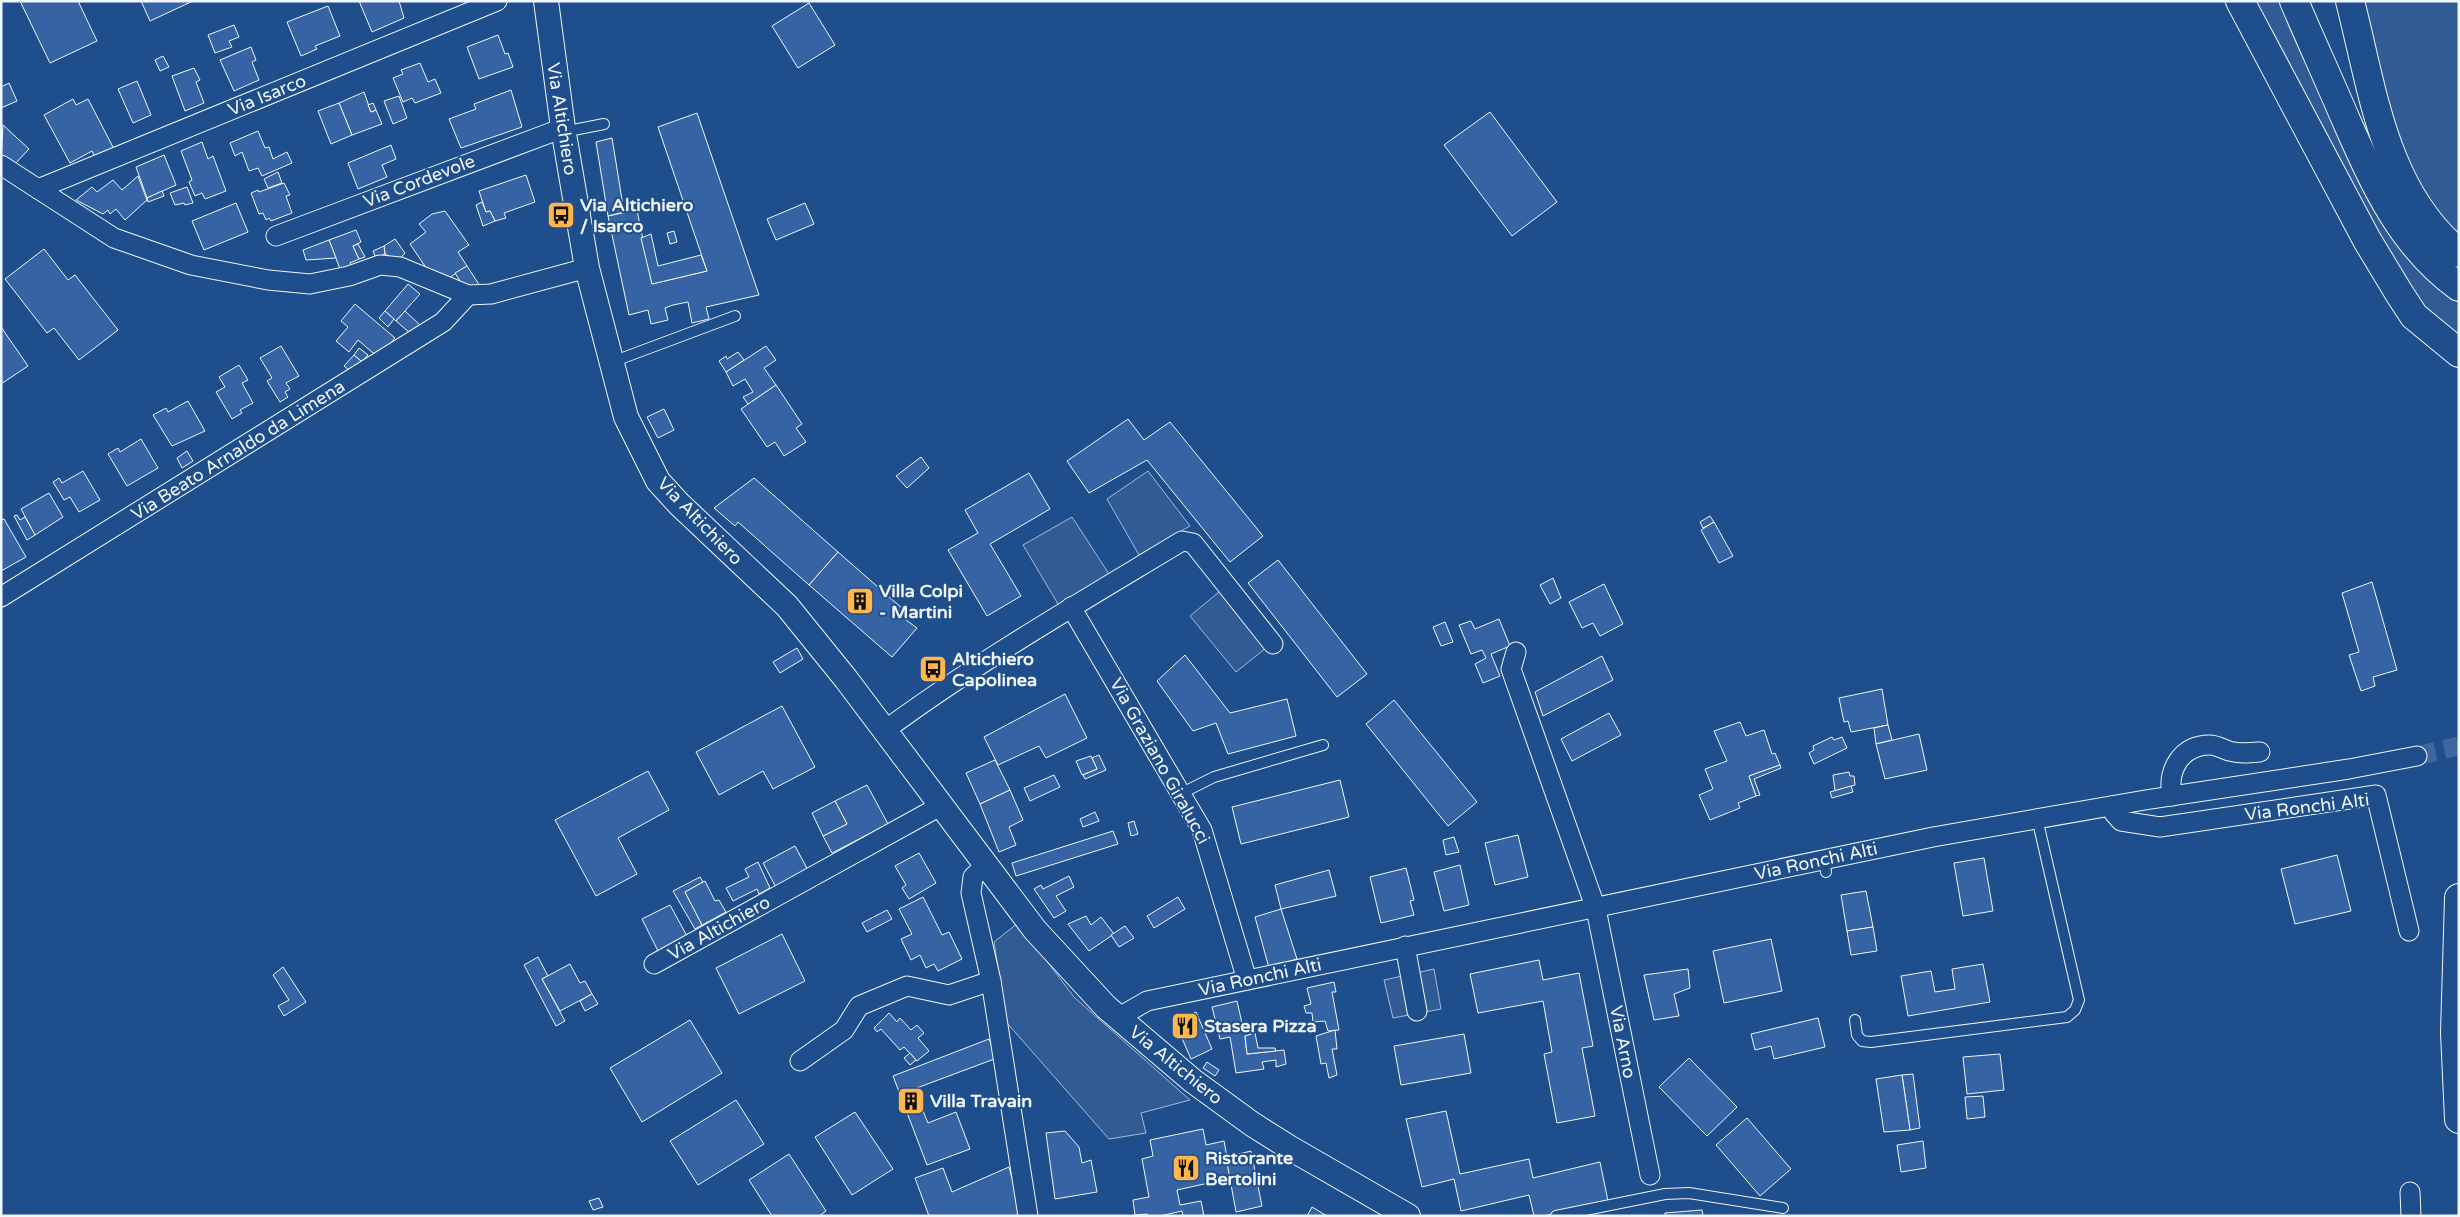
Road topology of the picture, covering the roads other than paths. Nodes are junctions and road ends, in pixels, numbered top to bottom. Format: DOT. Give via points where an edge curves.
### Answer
graph roads {
  1 [pos="497,1"];
  2 [pos="546,1"];
  3 [pos="2240,1"];
  4 [pos="2294,1"];
  5 [pos="2350,1"];
  6 [pos="604,124"];
  7 [pos="563,130"];
  8 [pos="1,164"];
  9 [pos="38,189"];
  10 [pos="276,236"];
  11 [pos="2459,254"];
  12 [pos="587,268"];
  13 [pos="2459,287"];
  14 [pos="468,295"];
  15 [pos="734,316"];
  16 [pos="2459,353"];
  17 [pos="611,362"];
  18 [pos="1,597"];
  19 [pos="1070,607"];
  20 [pos="1273,644"];
  21 [pos="1516,652"];
  22 [pos="884,731"];
  23 [pos="1323,745"];
  24 [pos="2260,752"];
  25 [pos="2417,756"];
  26 [pos="1182,793"];
  27 [pos="2172,796"];
  28 [pos="942,805"];
  29 [pos="2112,806"];
  30 [pos="2037,818"];
  31 [pos="987,864"];
  32 [pos="2459,898"];
  33 [pos="1596,909"];
  34 [pos="2409,931"];
  35 [pos="1405,946"];
  36 [pos="654,964"];
  37 [pos="1247,980"];
  38 [pos="991,982"];
  39 [pos="1417,1012"];
  40 [pos="1121,1020"];
  41 [pos="1855,1020"];
  42 [pos="800,1061"];
  43 [pos="2459,1119"];
  44 [pos="1650,1175"];
  45 [pos="2410,1192"];
  46 [pos="1783,1208"];
  47 [pos="1028,1216"];
  48 [pos="1408,1216"];
  49 [pos="1556,1216"];
  50 [pos="2411,1216"];
  1 -- 9 [label="street, Via Isarco"];
  2 -- 7 [label="street, Via Altichiero"];
  3 -- 16 [label="highway" via="2367,240 2399,293 2414,316"];
  4 -- 13 [label="highway" via="2380,195 2413,245"];
  5 -- 11 [label="highway" via="2385,138 2399,177 2427,222"];
  6 -- 7 [label="lane"];
  7 -- 10 [label="street, Via Cordevole"];
  7 -- 12 [label="street, Via Altichiero"];
  8 -- 9 [label="street"];
  9 -- 14 [label="street" via="114,238 191,266 310,284 380,265 400,268"];
  12 -- 14 [label="street" via="491,294"];
  12 -- 17 [label="street, Via Altichiero"];
  14 -- 18 [label="street, Via Beato Arnaldo da Limena" via="443,322"];
  15 -- 17 [label="lane"];
  17 -- 22 [label="street, Via Altichiero" via="626,418 658,481 787,606"];
  19 -- 20 [label="street" via="1182,541 1188,542 1193,543"];
  19 -- 22 [label="street"];
  19 -- 26 [label="street, Via Graziano Giralucci"];
  21 -- 33 [label="street" via="1511,669"];
  22 -- 28 [label="street, Via Altichiero"];
  23 -- 26 [label="lane" via="1214,777"];
  24 -- 27 [label="street" via="2241,753 2212,744 2194,747 2182,755 2174,767 2170,784"];
  25 -- 27 [label="street, Via Ronchi Alti"];
  26 -- 37 [label="street, Via Graziano Giralucci" via="1210,852"];
  27 -- 29 [label="street, Via Ronchi Alti"];
  28 -- 31 [label="street, Via Altichiero"];
  28 -- 36 [label="street, Via Altichiero"];
  29 -- 30 [label="street, Via Ronchi Alti"];
  29 -- 34 [label="street, Via Ronchi Alti" via="2121,821 2160,827 2376,795"];
  30 -- 33 [label="street, Via Ronchi Alti" via="1825,866"];
  30 -- 41 [label="lane" via="2079,1000 2075,1010 2067,1017 1871,1042 1862,1041 1857,1035"];
  31 -- 38 [label="street" via="973,877 971,893"];
  31 -- 40 [label="street, Via Altichiero" via="1035,930"];
  32 -- 43 [label="highway" via="2455,1033"];
  33 -- 35 [label="street, Via Ronchi Alti"];
  33 -- 44 [label="street, Via Arno"];
  35 -- 37 [label="street, Via Ronchi Alti"];
  35 -- 39 [label="street"];
  37 -- 40 [label="street, Via Ronchi Alti" via="1147,1001"];
  38 -- 42 [label="street" via="949,995 907,986 859,1006 844,1030"];
  38 -- 47 [label="street"];
  40 -- 48 [label="street, Via Altichiero" via="1193,1081 1252,1124"];
  45 -- 50 [label="street"];
  46 -- 49 [label="lane" via="1689,1193 1665,1194"];
}
